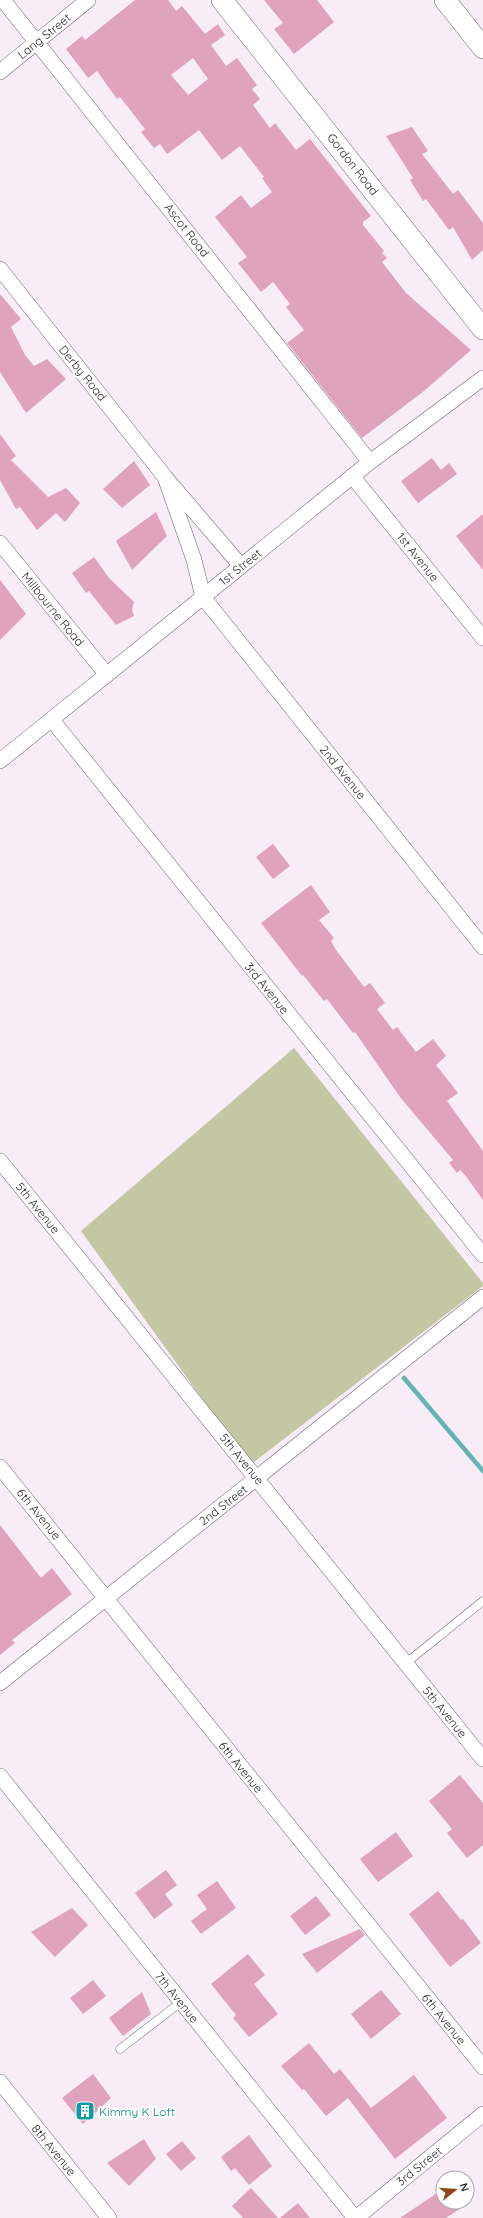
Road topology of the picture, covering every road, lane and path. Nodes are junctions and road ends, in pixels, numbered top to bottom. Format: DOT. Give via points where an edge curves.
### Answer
graph roads {
  1 [pos="3,0"];
  2 [pos="88,0"];
  3 [pos="222,0"];
  4 [pos="445,0"];
  5 [pos="38,42"];
  6 [pos="483,48"];
  7 [pos="0,72"];
  8 [pos="0,269"];
  9 [pos="483,329"];
  10 [pos="483,378"];
  11 [pos="370,462"];
  12 [pos="352,476"];
  13 [pos="165,477"];
  14 [pos="0,543"];
  15 [pos="241,566"];
  16 [pos="203,597"];
  17 [pos="483,638"];
  18 [pos="107,675"];
  19 [pos="52,720"];
  20 [pos="0,761"];
  21 [pos="483,947"];
  22 [pos="0,1161"];
  23 [pos="483,1255"];
  24 [pos="483,1297"];
  25 [pos="0,1466"];
  26 [pos="257,1478"];
  27 [pos="106,1597"];
  28 [pos="483,1601"];
  29 [pos="406,1663"];
  30 [pos="0,1683"];
  31 [pos="483,1759"];
  32 [pos="0,1776"];
  33 [pos="181,2002"];
  34 [pos="120,2049"];
  35 [pos="483,2067"];
  36 [pos="0,2082"];
  37 [pos="483,2114"];
  38 [pos="109,2218"];
  39 [pos="355,2218"];
  1 -- 5 [label="street, Ascot Road"];
  2 -- 5 [label="street, Lang Street"];
  3 -- 9 [label="street, Gordon Road"];
  4 -- 6 [label="street"];
  5 -- 7 [label="street, Lang Street"];
  5 -- 11 [label="street, Ascot Road"];
  8 -- 13 [label="street, Derby Road"];
  10 -- 11 [label="street, 1st Street"];
  11 -- 12 [label="street, 1st Street"];
  12 -- 15 [label="street, 1st Street"];
  12 -- 17 [label="street, 1st Avenue"];
  13 -- 15 [label="street, Derby Road"];
  13 -- 16 [label="street, Derby Road" via="194,560"];
  14 -- 18 [label="street, Millbourne Road"];
  15 -- 16 [label="street, 1st Street"];
  16 -- 18 [label="street, 1st Street"];
  16 -- 21 [label="street, 2nd Avenue"];
  18 -- 19 [label="street, 1st Street"];
  19 -- 20 [label="street, 1st Street"];
  19 -- 23 [label="street, 3rd Avenue"];
  22 -- 26 [label="street, 5th Avenue"];
  24 -- 26 [label="street, 2nd Street"];
  25 -- 27 [label="street, 6th Avenue"];
  26 -- 27 [label="street, 2nd Street"];
  26 -- 29 [label="street, 5th Avenue"];
  27 -- 30 [label="street, 2nd Street"];
  27 -- 35 [label="street, 6th Avenue"];
  28 -- 29 [label="lane"];
  29 -- 31 [label="street, 5th Avenue"];
  32 -- 33 [label="street, 7th Avenue"];
  33 -- 34 [label="lane"];
  33 -- 39 [label="street, 7th Avenue"];
  36 -- 38 [label="street, 8th Avenue"];
  37 -- 39 [label="street, 3rd Street"];
}
